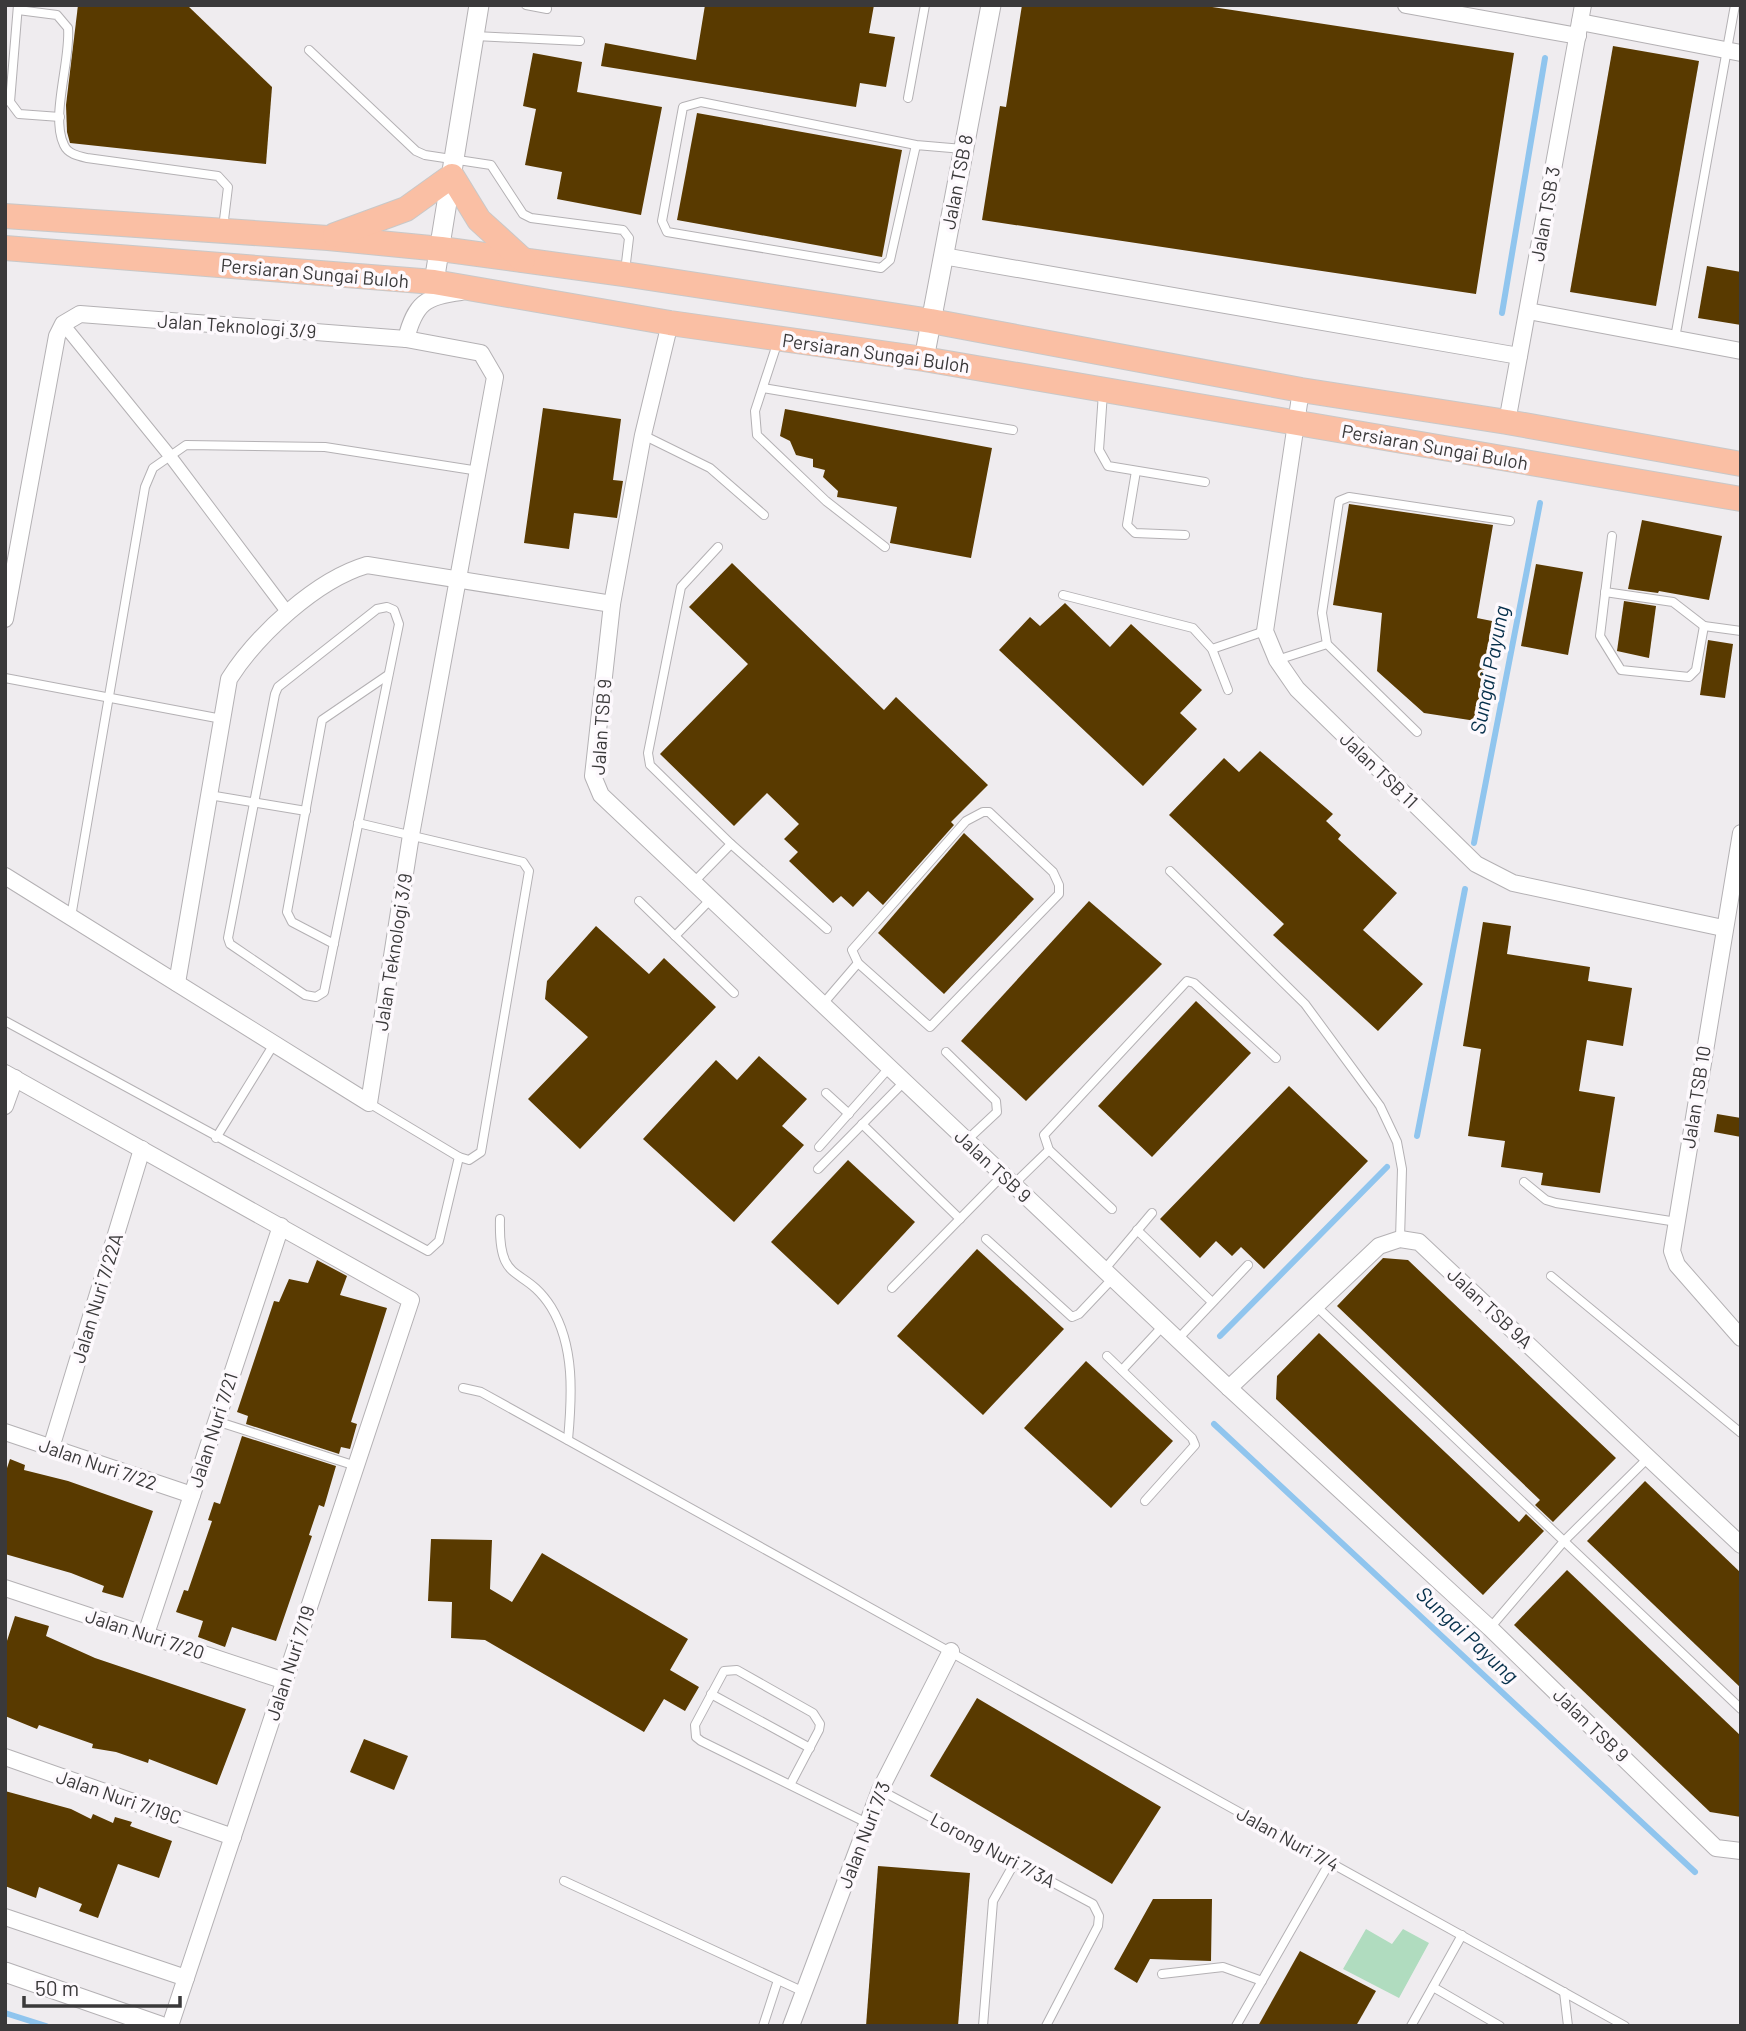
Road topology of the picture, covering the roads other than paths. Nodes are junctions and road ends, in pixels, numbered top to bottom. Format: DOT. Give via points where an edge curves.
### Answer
graph roads {
  1 [pos="480,5"];
  2 [pos="526,5"];
  3 [pos="925,5"];
  4 [pos="991,5"];
  5 [pos="1406,5"];
  6 [pos="1583,5"];
  7 [pos="1735,5"];
  8 [pos="18,8"];
  9 [pos="547,9"];
  10 [pos="1579,29"];
  11 [pos="475,36"];
  12 [pos="580,41"];
  13 [pos="309,50"];
  14 [pos="1734,52"];
  15 [pos="908,98"];
  16 [pos="60,117"];
  17 [pos="916,145"];
  18 [pos="964,149"];
  19 [pos="453,166"];
  20 [pos="5,199"];
  21 [pos="16,217"];
  22 [pos="223,231"];
  23 [pos="328,238"];
  24 [pos="440,248"];
  25 [pos="8,250"];
  26 [pos="943,256"];
  27 [pos="524,261"];
  28 [pos="624,274"];
  29 [pos="434,282"];
  30 [pos="481,290"];
  31 [pos="1528,311"];
  32 [pos="931,321"];
  33 [pos="670,323"];
  34 [pos="63,324"];
  35 [pos="778,338"];
  36 [pos="1675,338"];
  37 [pos="406,339"];
  38 [pos="1741,351"];
  39 [pos="1519,356"];
  40 [pos="924,359"];
  41 [pos="763,388"];
  42 [pos="1103,390"];
  43 [pos="1301,390"];
  44 [pos="1507,422"];
  45 [pos="1295,424"];
  46 [pos="1013,430"];
  47 [pos="643,435"];
  48 [pos="170,456"];
  49 [pos="1741,464"];
  50 [pos="479,471"];
  51 [pos="1136,471"];
  52 [pos="1205,482"];
  53 [pos="1741,499"];
  54 [pos="764,515"];
  55 [pos="1510,521"];
  56 [pos="1185,535"];
  57 [pos="1612,536"];
  58 [pos="718,547"];
  59 [pos="885,547"];
  60 [pos="460,579"];
  61 [pos="1605,592"];
  62 [pos="1063,595"];
  63 [pos="612,604"];
  64 [pos="288,613"];
  65 [pos="5,619"];
  66 [pos="1704,626"];
  67 [pos="1265,631"];
  68 [pos="1741,631"];
  69 [pos="1327,644"];
  70 [pos="1212,649"];
  71 [pos="1278,660"];
  72 [pos="388,675"];
  73 [pos="5,678"];
  74 [pos="1228,690"];
  75 [pos="111,698"];
  76 [pos="222,719"];
  77 [pos="1417,732"];
  78 [pos="209,795"];
  79 [pos="254,802"];
  80 [pos="306,811"];
  81 [pos="358,823"];
  82 [pos="1741,833"];
  83 [pos="411,835"];
  84 [pos="731,844"];
  85 [pos="1170,871"];
  86 [pos="5,876"];
  87 [pos="693,883"];
  88 [pos="710,900"];
  89 [pos="639,901"];
  90 [pos="71,917"];
  91 [pos="1723,928"];
  92 [pos="827,929"];
  93 [pos="675,936"];
  94 [pos="334,944"];
  95 [pos="858,963"];
  96 [pos="177,983"];
  97 [pos="734,993"];
  98 [pos="822,1005"];
  99 [pos="5,1021"];
  100 [pos="274,1044"];
  101 [pos="946,1052"];
  102 [pos="1276,1058"];
  103 [pos="889,1068"];
  104 [pos="10,1075"];
  105 [pos="904,1082"];
  106 [pos="826,1093"];
  107 [pos="369,1103"];
  108 [pos="5,1106"];
  109 [pos="849,1114"];
  110 [pos="862,1124"];
  111 [pos="216,1138"];
  112 [pos="966,1140"];
  113 [pos="819,1147"];
  114 [pos="142,1149"];
  115 [pos="1049,1150"];
  116 [pos="459,1157"];
  117 [pos="818,1169"];
  118 [pos="1008,1180"];
  119 [pos="1524,1182"];
  120 [pos="1112,1209"];
  121 [pos="1152,1213"];
  122 [pos="500,1219"];
  123 [pos="960,1219"];
  124 [pos="1677,1222"];
  125 [pos="281,1226"];
  126 [pos="1137,1230"];
  127 [pos="986,1239"];
  128 [pos="1400,1239"];
  129 [pos="1248,1265"];
  130 [pos="1108,1274"];
  131 [pos="1551,1276"];
  132 [pos="892,1288"];
  133 [pos="1212,1303"];
  134 [pos="1316,1306"];
  135 [pos="1163,1325"];
  136 [pos="1741,1338"];
  137 [pos="1178,1339"];
  138 [pos="1107,1356"];
  139 [pos="1122,1370"];
  140 [pos="463,1388"];
  141 [pos="1229,1388"];
  142 [pos="216,1421"];
  143 [pos="1740,1429"];
  144 [pos="5,1432"];
  145 [pos="568,1440"];
  146 [pos="51,1448"];
  147 [pos="1648,1458"];
  148 [pos="356,1466"];
  149 [pos="192,1495"];
  150 [pos="1145,1501"];
  151 [pos="1565,1540"];
  152 [pos="1741,1545"];
  153 [pos="5,1588"];
  154 [pos="1490,1628"];
  155 [pos="146,1634"];
  156 [pos="951,1651"];
  157 [pos="285,1681"];
  158 [pos="711,1694"];
  159 [pos="1741,1709"];
  160 [pos="810,1748"];
  161 [pos="5,1757"];
  162 [pos="790,1785"];
  163 [pos="880,1790"];
  164 [pos="868,1823"];
  165 [pos="233,1837"];
  166 [pos="1741,1851"];
  167 [pos="1015,1862"];
  168 [pos="1331,1862"];
  169 [pos="564,1881"];
  170 [pos="5,1917"];
  171 [pos="1462,1935"];
  172 [pos="5,1972"];
  173 [pos="1162,1974"];
  174 [pos="186,1978"];
  175 [pos="778,1980"];
  176 [pos="1262,1981"];
  177 [pos="1433,1987"];
  178 [pos="804,1992"];
  179 [pos="1564,1992"];
  180 [pos="160,2026"];
  181 [pos="170,2026"];
  182 [pos="763,2026"];
  183 [pos="791,2026"];
  184 [pos="983,2026"];
  185 [pos="1046,2026"];
  186 [pos="1237,2026"];
  187 [pos="1410,2026"];
  188 [pos="1500,2026"];
  189 [pos="1567,2026"];
  190 [pos="1625,2026"];
  1 -- 11 [label="street"];
  2 -- 9 [label="lane"];
  3 -- 15 [label="lane"];
  4 -- 18 [label="street, Jalan TSB 8"];
  5 -- 10 [label="street"];
  6 -- 10 [label="street, Jalan TSB 3"];
  7 -- 14 [label="lane"];
  8 -- 16 [label="lane" via="57,15 68,28"];
  8 -- 16 [label="lane" via="10,102 19,114"];
  10 -- 14 [label="street"];
  10 -- 31 [label="street, Jalan TSB 3"];
  11 -- 12 [label="lane"];
  11 -- 19 [label="street"];
  13 -- 19 [label="lane" via="416,151"];
  14 -- 36 [label="lane"];
  16 -- 22 [label="lane" via="64,146 73,154 224,179 228,187"];
  17 -- 17 [label="lane" via="701,102 692,104 683,107 662,221 667,232 881,268 890,260"];
  17 -- 18 [label="lane"];
  18 -- 26 [label="street, Jalan TSB 8"];
  19 -- 23 [label="main road" via="405,209"];
  19 -- 24 [label="street"];
  19 -- 27 [label="main road" via="479,220"];
  19 -- 28 [label="lane" via="491,165 523,214 531,218 623,230 629,238"];
  20 -- 21 [label="main road"];
  21 -- 22 [label="main road, Persiaran Sungai Buloh"];
  22 -- 23 [label="main road, Persiaran Sungai Buloh"];
  23 -- 24 [label="main road, Persiaran Sungai Buloh"];
  24 -- 27 [label="main road, Persiaran Sungai Buloh"];
  24 -- 29 [label="street"];
  25 -- 29 [label="main road, Persiaran Sungai Buloh"];
  26 -- 32 [label="street, Jalan TSB 8"];
  26 -- 39 [label="street"];
  27 -- 28 [label="main road, Persiaran Sungai Buloh"];
  28 -- 32 [label="main road, Persiaran Sungai Buloh"];
  29 -- 30 [label="main road, Persiaran Sungai Buloh"];
  30 -- 33 [label="main road, Persiaran Sungai Buloh"];
  30 -- 37 [label="street" via="429,299 418,307"];
  31 -- 36 [label="street"];
  31 -- 39 [label="street, Jalan TSB 3"];
  32 -- 40 [label="street, Jalan TSB 8"];
  32 -- 43 [label="main road, Persiaran Sungai Buloh"];
  33 -- 35 [label="main road, Persiaran Sungai Buloh"];
  33 -- 47 [label="street, Jalan TSB 9"];
  34 -- 37 [label="street, Jalan Teknologi 3/9" via="80,314"];
  34 -- 48 [label="street"];
  34 -- 65 [label="street" via="57,336"];
  35 -- 40 [label="main road, Persiaran Sungai Buloh"];
  35 -- 41 [label="lane"];
  36 -- 38 [label="street"];
  37 -- 50 [label="street, Jalan Teknologi 3/9" via="481,353 491,365 495,377"];
  39 -- 44 [label="street, Jalan TSB 3"];
  40 -- 42 [label="main road, Persiaran Sungai Buloh"];
  41 -- 46 [label="lane"];
  41 -- 59 [label="lane" via="755,411 757,435 826,501"];
  42 -- 45 [label="main road, Persiaran Sungai Buloh"];
  42 -- 51 [label="lane" via="1099,450 1108,466"];
  43 -- 44 [label="main road, Persiaran Sungai Buloh"];
  43 -- 45 [label="street"];
  44 -- 49 [label="main road, Persiaran Sungai Buloh"];
  45 -- 53 [label="main road, Persiaran Sungai Buloh"];
  45 -- 67 [label="street"];
  47 -- 54 [label="lane" via="710,468"];
  47 -- 63 [label="street, Jalan TSB 9"];
  48 -- 50 [label="lane" via="186,445 325,447"];
  48 -- 64 [label="street"];
  48 -- 75 [label="lane" via="153,468 145,488"];
  50 -- 60 [label="street, Jalan Teknologi 3/9"];
  51 -- 52 [label="lane"];
  51 -- 56 [label="lane" via="1127,525 1135,533"];
  55 -- 69 [label="lane" via="1349,497 1339,500 1322,613"];
  57 -- 61 [label="lane"];
  58 -- 84 [label="lane" via="681,587 648,753 650,765"];
  60 -- 63 [label="street"];
  60 -- 64 [label="street" via="367,565 351,570"];
  60 -- 83 [label="street, Jalan Teknologi 3/9"];
  61 -- 66 [label="lane" via="1673,603"];
  61 -- 66 [label="lane" via="1600,636 1621,670 1689,677 1696,670"];
  62 -- 70 [label="lane" via="1193,628"];
  63 -- 87 [label="street, Jalan TSB 9" via="593,776 610,806"];
  64 -- 76 [label="street" via="229,679"];
  66 -- 68 [label="lane"];
  67 -- 70 [label="lane"];
  67 -- 71 [label="street, Jalan TSB 11"];
  69 -- 71 [label="lane"];
  69 -- 77 [label="lane"];
  70 -- 74 [label="lane"];
  71 -- 91 [label="street, Jalan TSB 11" via="1297,689 1476,864 1493,875"];
  72 -- 79 [label="lane" via="399,624 394,610 387,607 377,609 278,687"];
  72 -- 80 [label="lane" via="322,720"];
  72 -- 81 [label="lane"];
  73 -- 75 [label="lane"];
  75 -- 76 [label="lane"];
  75 -- 90 [label="lane"];
  76 -- 78 [label="street"];
  78 -- 79 [label="lane"];
  78 -- 96 [label="street"];
  79 -- 80 [label="lane"];
  79 -- 94 [label="lane" via="230,944 304,995 316,997 324,992"];
  80 -- 94 [label="lane" via="288,918"];
  81 -- 83 [label="lane"];
  81 -- 94 [label="lane"];
  82 -- 91 [label="street, Jalan TSB 10"];
  83 -- 107 [label="street, Jalan Teknologi 3/9"];
  83 -- 116 [label="lane" via="523,862 529,871 481,1152 469,1160"];
  84 -- 87 [label="lane"];
  84 -- 92 [label="lane"];
  85 -- 128 [label="lane" via="1305,1004 1380,1106 1397,1142 1402,1169"];
  86 -- 90 [label="street"];
  87 -- 88 [label="street, Jalan TSB 9"];
  88 -- 93 [label="lane"];
  88 -- 98 [label="street, Jalan TSB 9"];
  89 -- 93 [label="lane"];
  90 -- 96 [label="street"];
  91 -- 124 [label="street, Jalan TSB 10"];
  93 -- 97 [label="lane"];
  95 -- 95 [label="lane" via="852,950 966,821 983,812 989,812 1053,873 1059,885 1059,894 930,1027"];
  95 -- 98 [label="lane"];
  96 -- 100 [label="street"];
  98 -- 103 [label="street, Jalan TSB 9"];
  99 -- 111 [label="lane"];
  100 -- 107 [label="street"];
  100 -- 111 [label="lane"];
  101 -- 112 [label="lane" via="998,1107"];
  102 -- 115 [label="lane" via="1187,981 1044,1135"];
  103 -- 105 [label="street, Jalan TSB 9"];
  103 -- 109 [label="lane"];
  104 -- 108 [label="street"];
  104 -- 114 [label="street"];
  105 -- 110 [label="lane"];
  105 -- 112 [label="street, Jalan TSB 9"];
  106 -- 109 [label="lane"];
  107 -- 116 [label="lane"];
  109 -- 113 [label="lane"];
  110 -- 117 [label="lane"];
  110 -- 123 [label="lane"];
  111 -- 116 [label="lane" via="428,1251 439,1241"];
  112 -- 118 [label="street, Jalan TSB 9"];
  114 -- 125 [label="street"];
  114 -- 146 [label="street, Jalan Nuri 7/22A"];
  115 -- 118 [label="lane"];
  115 -- 120 [label="lane"];
  118 -- 123 [label="lane"];
  118 -- 130 [label="street, Jalan TSB 9"];
  119 -- 124 [label="lane" via="1556,1203"];
  121 -- 126 [label="lane"];
  122 -- 145 [label="lane" via="500,1252 505,1264 551,1308 566,1347 570,1368"];
  123 -- 132 [label="lane"];
  124 -- 136 [label="street, Jalan TSB 10" via="1672,1251 1677,1265"];
  125 -- 142 [label="street, Jalan Nuri 7/21"];
  125 -- 148 [label="street, Jalan Nuri 7/19" via="411,1300"];
  126 -- 130 [label="lane"];
  126 -- 133 [label="lane"];
  127 -- 130 [label="lane" via="1072,1317"];
  128 -- 134 [label="street" via="1379,1246"];
  128 -- 147 [label="street, Jalan TSB 9A" via="1419,1242"];
  129 -- 133 [label="lane"];
  130 -- 135 [label="street, Jalan TSB 9"];
  131 -- 143 [label="lane"];
  133 -- 137 [label="lane"];
  134 -- 141 [label="street"];
  134 -- 151 [label="lane"];
  135 -- 137 [label="street, Jalan TSB 9"];
  135 -- 139 [label="lane"];
  137 -- 141 [label="street, Jalan TSB 9"];
  138 -- 139 [label="lane"];
  139 -- 150 [label="lane" via="1195,1445"];
  140 -- 145 [label="lane, Jalan Nuri 7/4" via="481,1392"];
  141 -- 154 [label="street, Jalan TSB 9"];
  142 -- 148 [label="lane"];
  142 -- 149 [label="street, Jalan Nuri 7/21"];
  144 -- 146 [label="street, Jalan Nuri 7/22"];
  145 -- 156 [label="lane, Jalan Nuri 7/4"];
  146 -- 149 [label="street, Jalan Nuri 7/22"];
  147 -- 151 [label="lane"];
  147 -- 152 [label="street, Jalan TSB 9A"];
  148 -- 157 [label="street, Jalan Nuri 7/19"];
  149 -- 155 [label="street, Jalan Nuri 7/21"];
  151 -- 154 [label="lane"];
  151 -- 159 [label="lane"];
  153 -- 155 [label="street, Jalan Nuri 7/20"];
  154 -- 166 [label="street, Jalan TSB 9" via="1716,1848"];
  155 -- 157 [label="street, Jalan Nuri 7/20"];
  156 -- 163 [label="street, Jalan Nuri 7/3"];
  156 -- 168 [label="lane, Jalan Nuri 7/4"];
  157 -- 165 [label="street, Jalan Nuri 7/19"];
  158 -- 160 [label="lane"];
  158 -- 160 [label="lane" via="724,1671 737,1670 813,1713 820,1724"];
  158 -- 162 [label="lane" via="695,1725 696,1737"];
  160 -- 162 [label="lane"];
  161 -- 165 [label="street, Jalan Nuri 7/19C"];
  162 -- 164 [label="lane"];
  163 -- 164 [label="street, Jalan Nuri 7/3"];
  163 -- 167 [label="lane, Lorong Nuri 7/3A"];
  164 -- 178 [label="street, Jalan Nuri 7/3"];
  165 -- 174 [label="street, Jalan Nuri 7/19"];
  167 -- 184 [label="lane" via="993,1901"];
  167 -- 185 [label="lane, Lorong Nuri 7/3A" via="1093,1904 1099,1916"];
  168 -- 171 [label="lane, Jalan Nuri 7/4"];
  168 -- 176 [label="lane"];
  169 -- 175 [label="lane"];
  170 -- 174 [label="street"];
  171 -- 177 [label="lane"];
  171 -- 179 [label="lane, Jalan Nuri 7/4"];
  172 -- 180 [label="street"];
  173 -- 176 [label="lane" via="1223,1967"];
  174 -- 181 [label="street, Jalan Nuri 7/19"];
  175 -- 178 [label="lane"];
  175 -- 182 [label="lane"];
  176 -- 186 [label="lane"];
  177 -- 187 [label="lane"];
  177 -- 188 [label="lane"];
  178 -- 183 [label="street, Jalan Nuri 7/3"];
  179 -- 189 [label="lane"];
  179 -- 190 [label="lane, Jalan Nuri 7/4"];
}
